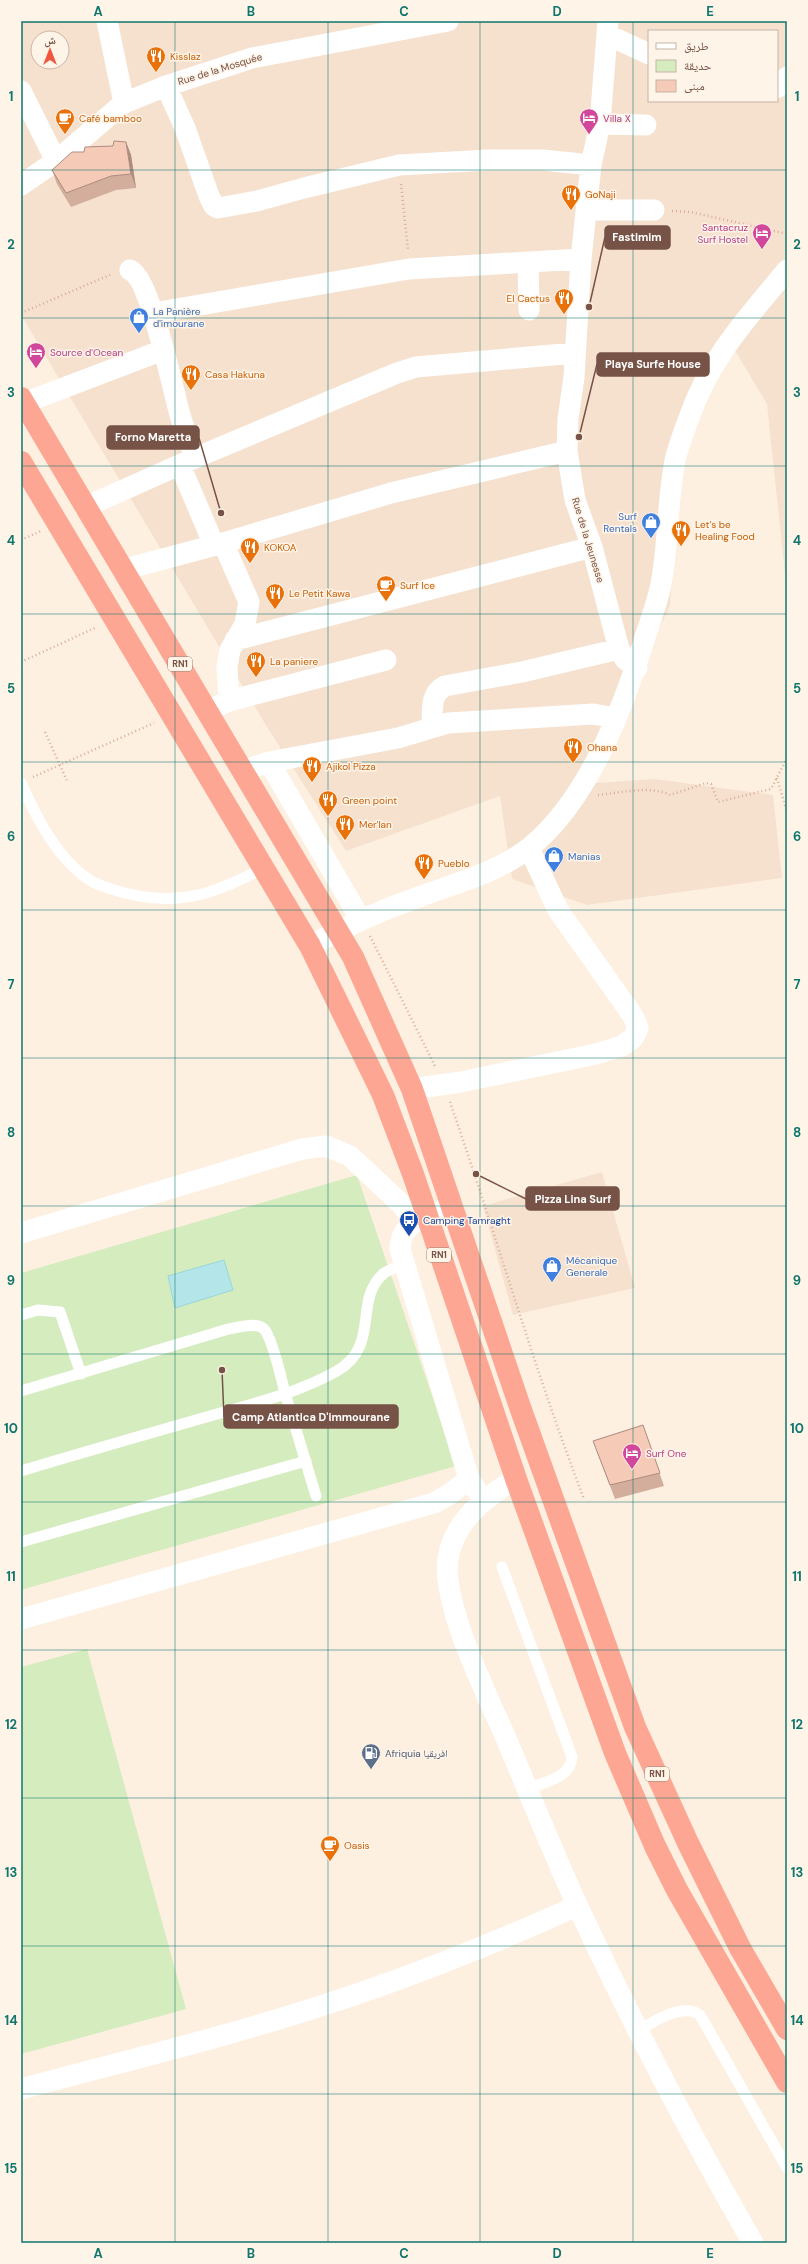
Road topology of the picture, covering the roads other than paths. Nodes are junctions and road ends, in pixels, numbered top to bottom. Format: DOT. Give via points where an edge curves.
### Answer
graph roads {
  1 [pos="107,21"];
  2 [pos="448,21"];
  3 [pos="411,24"];
  4 [pos="608,28"];
  5 [pos="648,53"];
  6 [pos="787,77"];
  7 [pos="166,86"];
  8 [pos="778,87"];
  9 [pos="21,91"];
  10 [pos="124,103"];
  11 [pos="600,124"];
  12 [pos="646,126"];
  13 [pos="56,161"];
  14 [pos="591,165"];
  15 [pos="21,185"];
  16 [pos="588,210"];
  17 [pos="654,210"];
  18 [pos="581,259"];
  19 [pos="528,262"];
  20 [pos="130,270"];
  21 [pos="787,270"];
  22 [pos="529,310"];
  23 [pos="153,314"];
  24 [pos="163,350"];
  25 [pos="575,353"];
  26 [pos="22,400"];
  27 [pos="568,451"];
  28 [pos="188,461"];
  29 [pos="21,462"];
  30 [pos="85,507"];
  31 [pos="219,544"];
  32 [pos="592,547"];
  33 [pos="122,570"];
  34 [pos="235,640"];
  35 [pos="619,649"];
  36 [pos="386,660"];
  37 [pos="637,668"];
  38 [pos="229,701"];
  39 [pos="207,711"];
  40 [pos="616,718"];
  41 [pos="432,728"];
  42 [pos="270,762"];
  43 [pos="242,771"];
  44 [pos="24,782"];
  45 [pos="529,848"];
  46 [pos="264,868"];
  47 [pos="362,920"];
  48 [pos="338,931"];
  49 [pos="310,946"];
  50 [pos="412,1089"];
  51 [pos="453,1207"];
  52 [pos="421,1219"];
  53 [pos="21,1233"];
  54 [pos="405,1265"];
  55 [pos="21,1315"];
  56 [pos="81,1374"];
  57 [pos="21,1391"];
  58 [pos="285,1394"];
  59 [pos="306,1461"];
  60 [pos="21,1471"];
  61 [pos="469,1479"];
  62 [pos="516,1479"];
  63 [pos="316,1496"];
  64 [pos="485,1499"];
  65 [pos="21,1542"];
  66 [pos="502,1567"];
  67 [pos="21,1619"];
  68 [pos="527,1789"];
  69 [pos="577,1906"];
  70 [pos="787,2029"];
  71 [pos="637,2031"];
  72 [pos="787,2082"];
  73 [pos="21,2089"];
  74 [pos="787,2168"];
  75 [pos="753,2243"];
  1 -- 10 [label="street"];
  2 -- 3 [label="street, Rue de la Mosquée"];
  3 -- 7 [label="street, Rue de la Mosquée" via="252,58"];
  4 -- 5 [label="street"];
  4 -- 11 [label="street, Rue de la Jeunesse"];
  6 -- 8 [label="street"];
  7 -- 10 [label="street, Rue de la Mosquée"];
  7 -- 14 [label="street" via="185,128 214,206 224,208 399,165 488,160 543,160"];
  9 -- 13 [label="street"];
  10 -- 13 [label="street, Rue de la Mosquée"];
  11 -- 12 [label="street"];
  11 -- 14 [label="street, Rue de la Jeunesse"];
  13 -- 15 [label="street, Rue de la Mosquée"];
  14 -- 16 [label="street, Rue de la Jeunesse"];
  16 -- 17 [label="street"];
  16 -- 18 [label="street, Rue de la Jeunesse"];
  18 -- 19 [label="street"];
  18 -- 25 [label="street, Rue de la Jeunesse"];
  19 -- 22 [label="street"];
  19 -- 23 [label="street" via="410,269"];
  20 -- 23 [label="street" via="138,278"];
  21 -- 37 [label="street" via="727,343 705,377 689,415 676,457 661,585"];
  23 -- 24 [label="street"];
  24 -- 26 [label="street"];
  24 -- 28 [label="street" via="180,414"];
  25 -- 27 [label="street, Rue de la Jeunesse" via="568,419"];
  25 -- 28 [label="street" via="416,367"];
  26 -- 30 [label="highway, RN1"];
  27 -- 31 [label="street" via="391,493"];
  27 -- 32 [label="street, Rue de la Jeunesse" via="575,500"];
  28 -- 30 [label="street"];
  28 -- 31 [label="street"];
  29 -- 46 [label="highway, RN1"];
  30 -- 33 [label="highway, RN1"];
  31 -- 33 [label="street"];
  31 -- 34 [label="street" via="249,602 248,616"];
  32 -- 34 [label="street"];
  32 -- 35 [label="street, Rue de la Jeunesse"];
  33 -- 39 [label="highway, RN1"];
  34 -- 38 [label="street" via="226,667"];
  35 -- 37 [label="street, Rue de la Jeunesse" via="625,659"];
  35 -- 41 [label="street" via="439,688 434,696"];
  36 -- 38 [label="street"];
  37 -- 40 [label="street"];
  38 -- 39 [label="street"];
  39 -- 43 [label="highway, RN1"];
  40 -- 41 [label="street" via="593,714 498,718 448,723"];
  40 -- 45 [label="street" via="574,798 548,830"];
  41 -- 42 [label="street" via="391,739"];
  42 -- 43 [label="street"];
  42 -- 47 [label="street"];
  43 -- 48 [label="highway, RN1"];
  44 -- 46 [label="lane" via="54,844 89,880 117,891 143,897 196,896 226,888"];
  45 -- 47 [label="street" via="473,878"];
  45 -- 50 [label="street" via="558,910 633,1016 638,1028 634,1038 622,1046 596,1054"];
  46 -- 49 [label="highway, RN1"];
  47 -- 48 [label="street"];
  48 -- 49 [label="street"];
  48 -- 50 [label="highway, RN1" via="353,957"];
  49 -- 52 [label="highway, RN1" via="383,1095 413,1174"];
  50 -- 51 [label="highway, RN1"];
  51 -- 52 [label="street"];
  51 -- 70 [label="highway, RN1" via="520,1408 635,1727 740,1948"];
  52 -- 53 [label="street" via="350,1156 326,1146 302,1149"];
  52 -- 54 [label="street" via="403,1231 400,1239"];
  52 -- 62 [label="highway, RN1"];
  54 -- 58 [label="lane" via="384,1273 370,1292 365,1332 352,1360 337,1371"];
  54 -- 61 [label="street"];
  55 -- 56 [label="lane" via="38,1310 60,1312"];
  56 -- 57 [label="lane"];
  56 -- 58 [label="lane" via="226,1330 252,1325 264,1329 267,1334"];
  58 -- 59 [label="lane"];
  58 -- 60 [label="lane"];
  59 -- 63 [label="lane"];
  59 -- 65 [label="lane"];
  61 -- 64 [label="street"];
  61 -- 67 [label="street" via="434,1503"];
  62 -- 64 [label="street"];
  62 -- 72 [label="highway, RN1" via="597,1708 655,1846 677,1890"];
  64 -- 68 [label="street" via="469,1514 454,1534 448,1560 449,1584 463,1638"];
  66 -- 68 [label="lane" via="572,1757 572,1764 563,1775"];
  68 -- 69 [label="street"];
  69 -- 71 [label="street"];
  69 -- 73 [label="street" via="497,1942 331,2003"];
  71 -- 74 [label="lane" via="680,2010 694,2011 700,2015"];
  71 -- 75 [label="street"];
}
